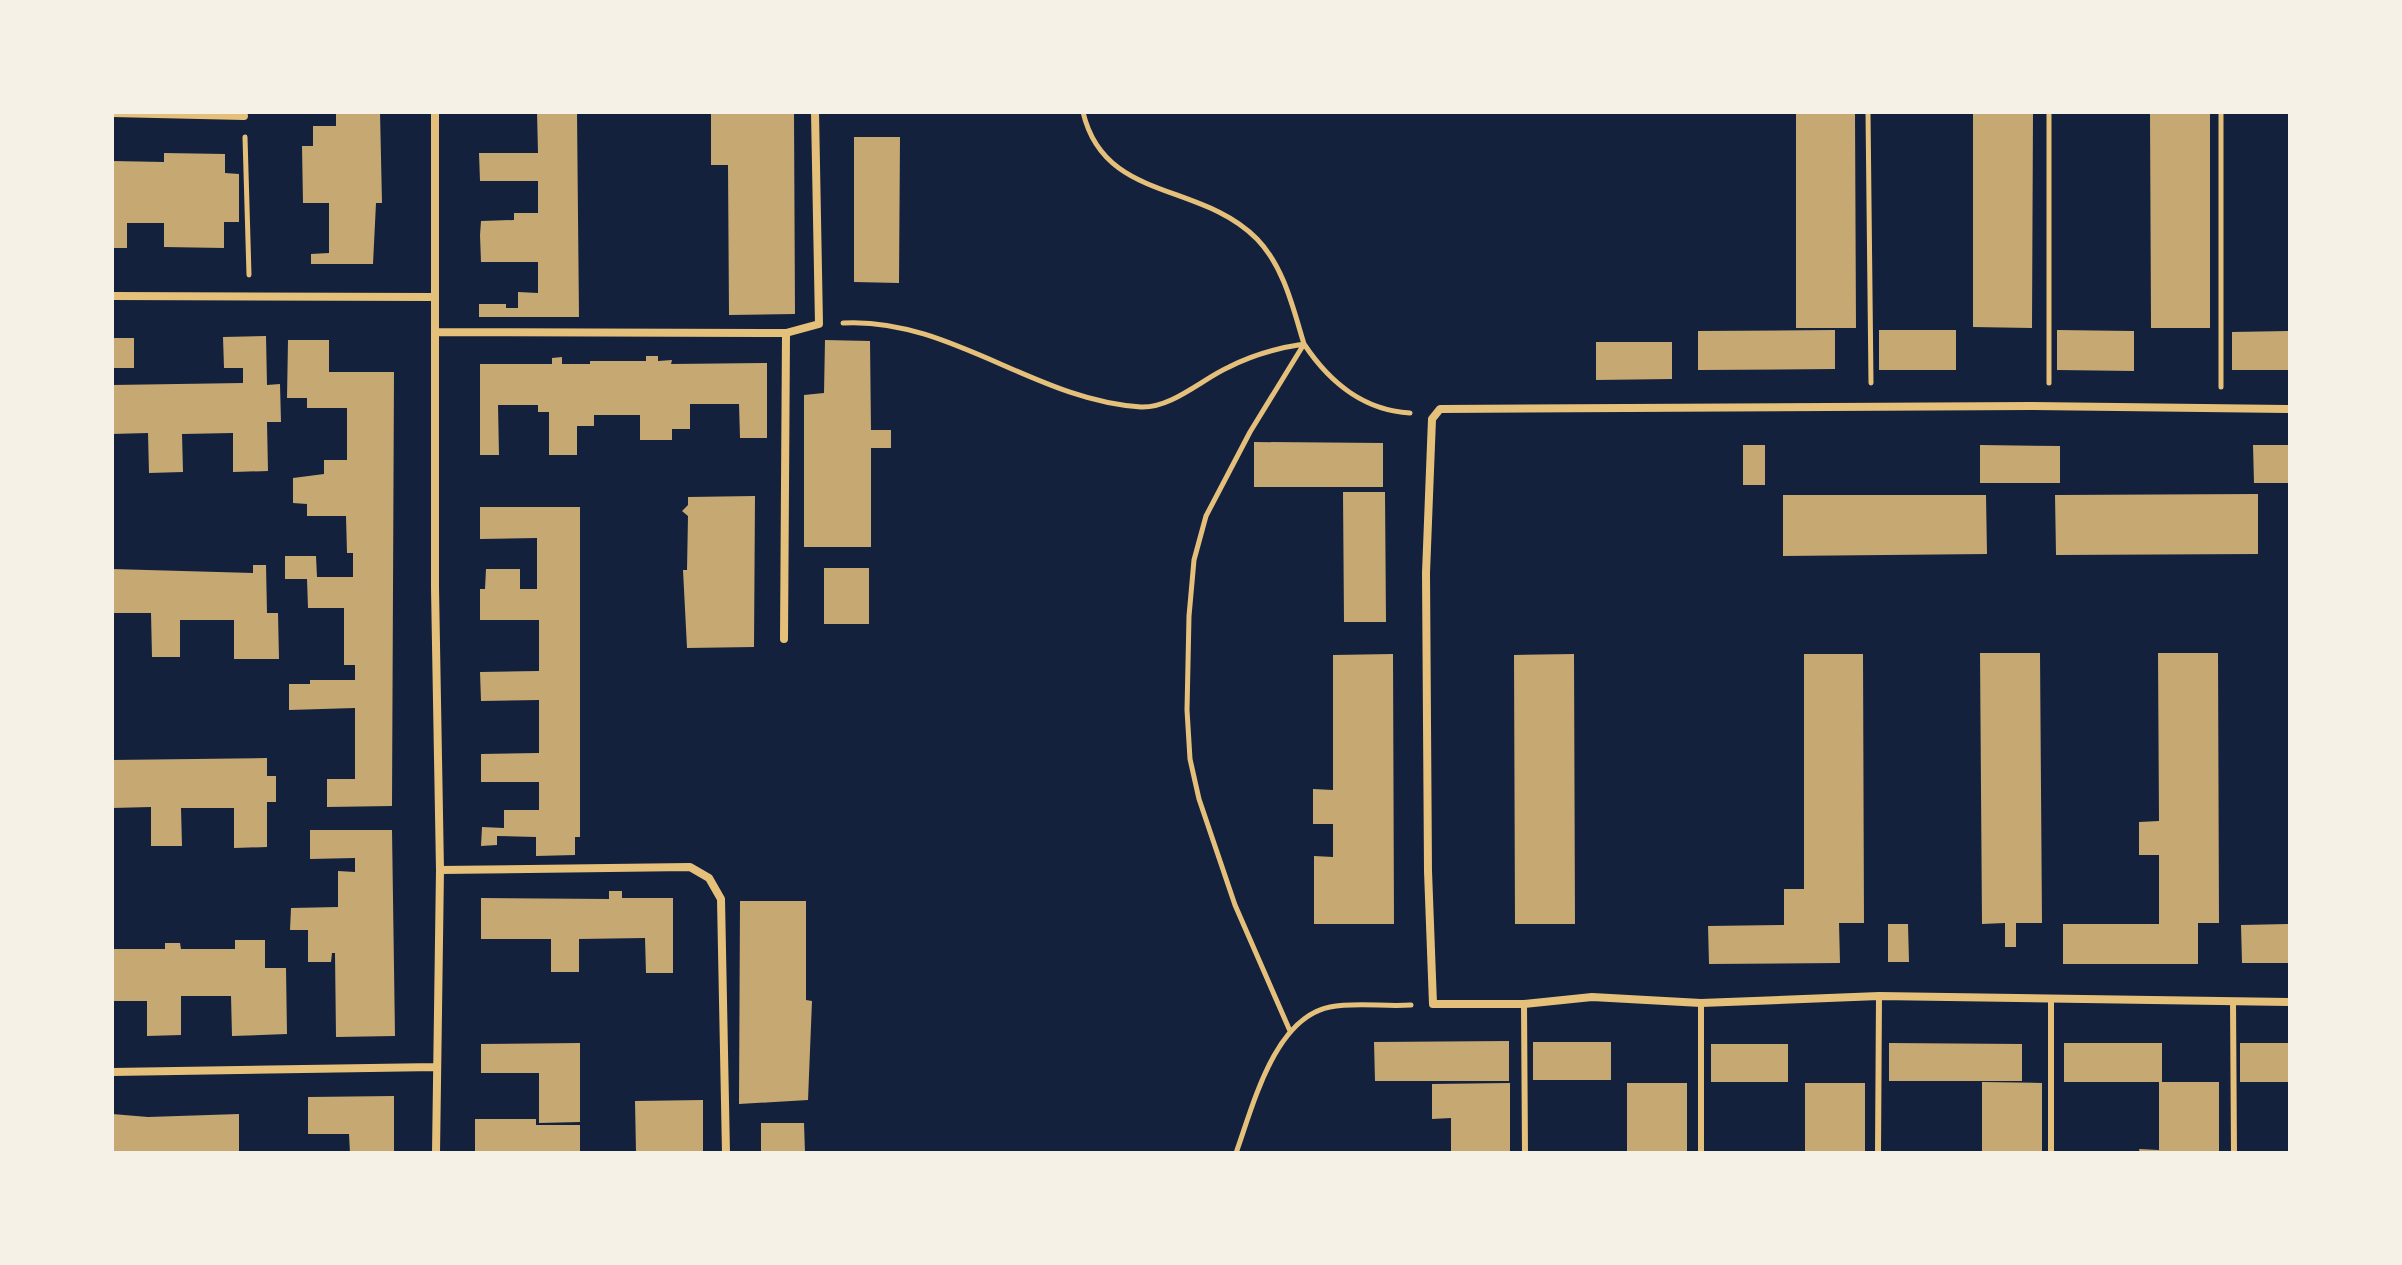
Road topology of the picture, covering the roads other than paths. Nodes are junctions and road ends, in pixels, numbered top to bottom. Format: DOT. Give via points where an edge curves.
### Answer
graph roads {
  1 [pos="435,112"];
  2 [pos="815,112"];
  3 [pos="112,113"];
  4 [pos="244,116"];
  5 [pos="112,296"];
  6 [pos="435,297"];
  7 [pos="435,332"];
  8 [pos="786,333"];
  9 [pos="2290,409"];
  10 [pos="784,639"];
  11 [pos="440,870"];
  12 [pos="1879,996"];
  13 [pos="2051,998"];
  14 [pos="2233,1001"];
  15 [pos="2290,1002"];
  16 [pos="1701,1003"];
  17 [pos="1524,1004"];
  18 [pos="436,1067"];
  19 [pos="112,1072"];
  20 [pos="436,1153"];
  21 [pos="726,1153"];
  22 [pos="1525,1153"];
  23 [pos="1701,1153"];
  24 [pos="1878,1153"];
  25 [pos="2051,1153"];
  26 [pos="2234,1153"];
  1 -- 6 [label="street"];
  2 -- 8 [label="street" via="819,324"];
  3 -- 4 [label="street"];
  5 -- 6 [label="street"];
  6 -- 7 [label="street"];
  7 -- 8 [label="street"];
  7 -- 11 [label="street"];
  8 -- 10 [label="street"];
  9 -- 17 [label="street" via="1440,409 1434,414 1428,477 1433,1004"];
  11 -- 18 [label="street"];
  11 -- 21 [label="street" via="690,867 709,878 721,899"];
  12 -- 13 [label="street"];
  12 -- 16 [label="street"];
  12 -- 24 [label="lane"];
  13 -- 14 [label="street"];
  13 -- 25 [label="lane"];
  14 -- 15 [label="street"];
  14 -- 26 [label="lane"];
  16 -- 17 [label="street" via="1592,997"];
  16 -- 23 [label="lane"];
  17 -- 22 [label="lane"];
  18 -- 19 [label="street"];
  18 -- 20 [label="street"];
}
